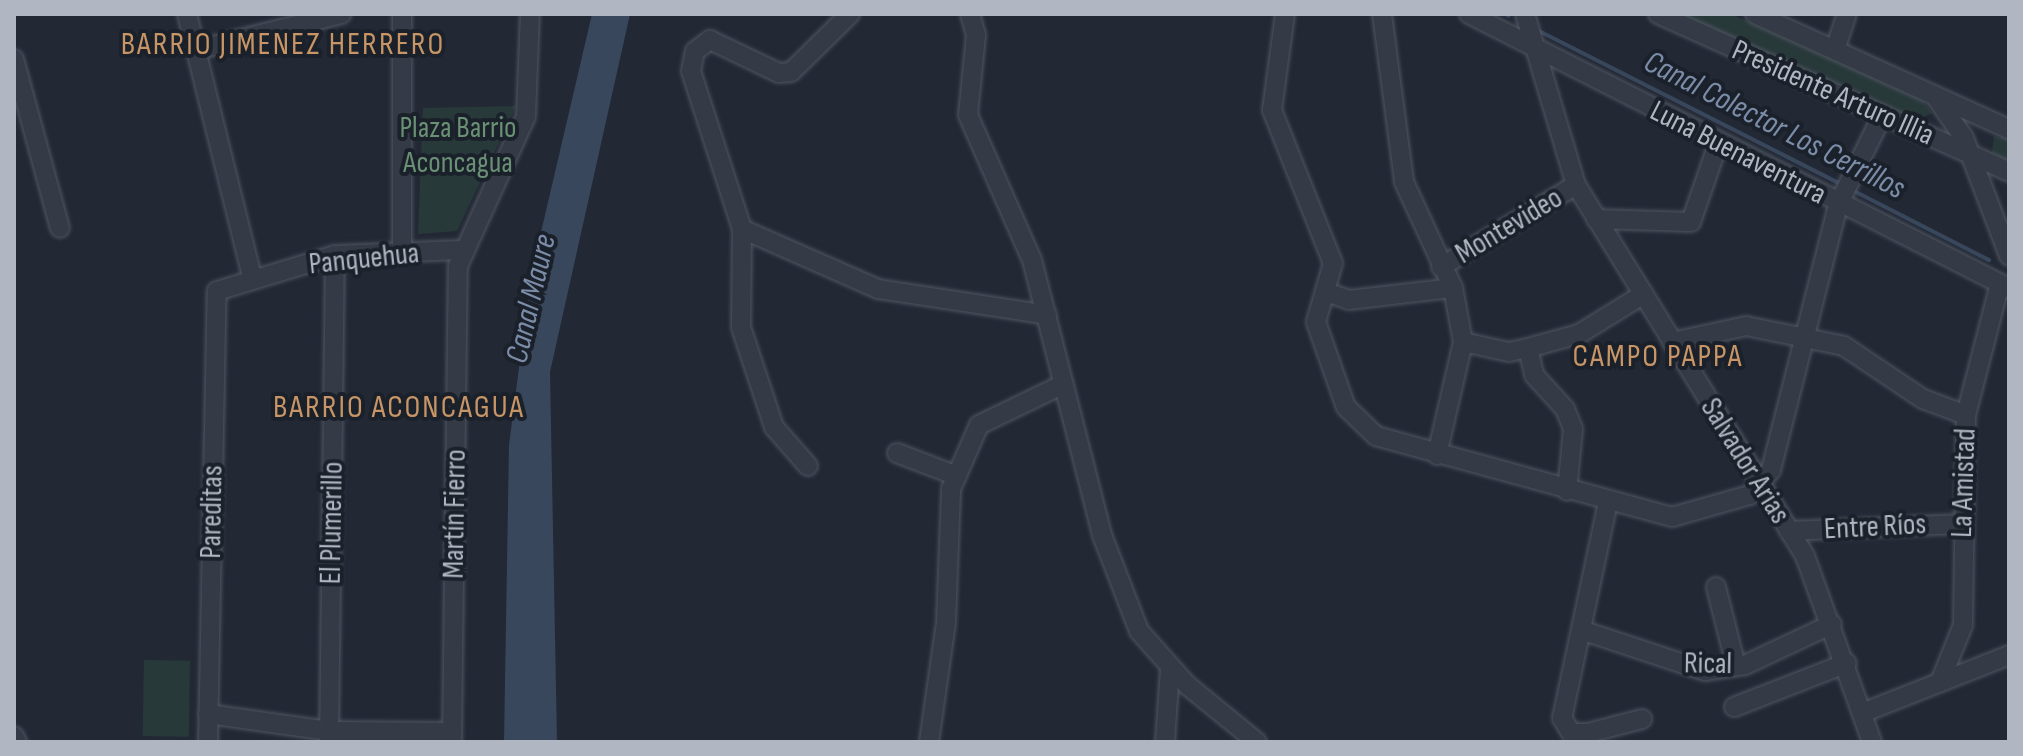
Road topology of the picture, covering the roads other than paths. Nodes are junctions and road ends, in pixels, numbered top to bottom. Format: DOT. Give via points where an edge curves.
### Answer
graph roads {
  1 [pos="187,14"];
  2 [pos="342,14"];
  3 [pos="402,14"];
  4 [pos="530,14"];
  5 [pos="850,14"];
  6 [pos="1285,14"];
  7 [pos="1382,14"];
  8 [pos="1469,14"];
  9 [pos="1525,14"];
  10 [pos="1658,14"];
  11 [pos="1755,14"];
  12 [pos="1847,14"];
  13 [pos="974,17"];
  14 [pos="1531,47"];
  15 [pos="196,50"];
  16 [pos="1835,50"];
  17 [pos="14,59"];
  18 [pos="1932,94"];
  19 [pos="1882,116"];
  20 [pos="2004,127"];
  21 [pos="1718,144"];
  22 [pos="1970,155"];
  23 [pos="2009,172"];
  24 [pos="1576,185"];
  25 [pos="1840,202"];
  26 [pos="1596,219"];
  27 [pos="60,228"];
  28 [pos="742,229"];
  29 [pos="460,250"];
  30 [pos="402,252"];
  31 [pos="335,255"];
  32 [pos="2009,256"];
  33 [pos="1441,267"];
  34 [pos="252,277"];
  35 [pos="222,285"];
  36 [pos="2005,286"];
  37 [pos="1453,288"];
  38 [pos="1326,292"];
  39 [pos="1644,294"];
  40 [pos="1047,315"];
  41 [pos="1800,341"];
  42 [pos="1463,342"];
  43 [pos="1672,342"];
  44 [pos="1528,348"];
  45 [pos="1064,384"];
  46 [pos="1966,415"];
  47 [pos="897,453"];
  48 [pos="1437,455"];
  49 [pos="808,466"];
  50 [pos="957,476"];
  51 [pos="1761,485"];
  52 [pos="1567,491"];
  53 [pos="1608,502"];
  54 [pos="1961,524"];
  55 [pos="1789,531"];
  56 [pos="1716,587"];
  57 [pos="1832,624"];
  58 [pos="1581,630"];
  59 [pos="2009,655"];
  60 [pos="1847,663"];
  61 [pos="1736,666"];
  62 [pos="1170,668"];
  63 [pos="1940,682"];
  64 [pos="1734,707"];
  65 [pos="1862,713"];
  66 [pos="208,714"];
  67 [pos="1642,719"];
  68 [pos="14,736"];
  69 [pos="329,736"];
  70 [pos="452,737"];
  71 [pos="17,742"];
  72 [pos="208,742"];
  73 [pos="929,742"];
  74 [pos="1165,742"];
  75 [pos="1257,742"];
  76 [pos="1872,742"];
  1 -- 15 [label="street"];
  2 -- 15 [label="street"];
  3 -- 30 [label="street"];
  4 -- 29 [label="street, Martín Fierro" via="526,116"];
  5 -- 28 [label="street" via="791,72 710,40 695,51 691,71"];
  6 -- 38 [label="street" via="1272,110 1333,263"];
  7 -- 33 [label="street" via="1404,182"];
  8 -- 14 [label="street, Luna Buenaventura"];
  9 -- 14 [label="street, Salvador Arias"];
  10 -- 19 [label="street, Presidente Arturo Illia"];
  11 -- 16 [label="street, Presidente Arturo Illia"];
  12 -- 16 [label="street"];
  13 -- 40 [label="street" via="968,115 1032,260"];
  14 -- 21 [label="street, Luna Buenaventura"];
  14 -- 24 [label="street, Salvador Arias"];
  15 -- 34 [label="street"];
  16 -- 18 [label="street, Presidente Arturo Illia"];
  17 -- 27 [label="street"];
  18 -- 20 [label="street, Presidente Arturo Illia"];
  18 -- 22 [label="street"];
  19 -- 22 [label="street, Presidente Arturo Illia"];
  19 -- 25 [label="street"];
  20 -- 22 [label="street" via="1986,128"];
  21 -- 25 [label="street, Luna Buenaventura"];
  21 -- 26 [label="street" via="1691,222"];
  22 -- 23 [label="street, Presidente Arturo Illia"];
  22 -- 32 [label="street"];
  24 -- 26 [label="street, Salvador Arias"];
  24 -- 33 [label="street, Montevideo"];
  25 -- 36 [label="street, Luna Buenaventura"];
  25 -- 41 [label="street"];
  26 -- 39 [label="street, Salvador Arias"];
  28 -- 40 [label="street" via="878,289"];
  28 -- 49 [label="street" via="741,327 774,427"];
  29 -- 30 [label="street, Panquehua"];
  29 -- 70 [label="street, Martín Fierro"];
  30 -- 31 [label="street, Panquehua"];
  31 -- 34 [label="street, Panquehua"];
  31 -- 69 [label="street, El Plumerillo"];
  33 -- 37 [label="street"];
  34 -- 35 [label="street, Panquehua"];
  35 -- 66 [label="street, Pareditas" via="215,300"];
  36 -- 46 [label="street, La Amistad"];
  37 -- 38 [label="street, Montevideo" via="1349,300"];
  37 -- 42 [label="street"];
  38 -- 48 [label="street" via="1316,322 1346,407 1376,436"];
  39 -- 43 [label="street, Salvador Arias"];
  39 -- 44 [label="street" via="1579,334"];
  40 -- 45 [label="street"];
  41 -- 43 [label="street" via="1728,326"];
  41 -- 46 [label="street" via="1844,346 1923,399"];
  41 -- 51 [label="street" via="1777,452"];
  42 -- 44 [label="street" via="1509,352"];
  42 -- 48 [label="street"];
  43 -- 51 [label="street, Salvador Arias"];
  44 -- 52 [label="street" via="1534,375 1565,409 1573,429"];
  45 -- 50 [label="street" via="979,425"];
  45 -- 62 [label="street" via="1102,535 1139,631"];
  46 -- 54 [label="street, La Amistad"];
  47 -- 50 [label="street"];
  48 -- 52 [label="street"];
  50 -- 73 [label="street" via="945,521 946,622"];
  51 -- 53 [label="street" via="1713,510 1672,517"];
  51 -- 55 [label="street, Salvador Arias"];
  52 -- 53 [label="street"];
  53 -- 58 [label="street"];
  54 -- 55 [label="street, Entre Ríos"];
  54 -- 63 [label="street, La Amistad" via="1963,625"];
  55 -- 57 [label="street, Salvador Arias"];
  56 -- 61 [label="street"];
  57 -- 60 [label="street, Salvador Arias"];
  57 -- 61 [label="street, Rical"];
  58 -- 61 [label="street, Rical" via="1672,664"];
  58 -- 67 [label="street" via="1562,718 1571,733"];
  59 -- 63 [label="street"];
  60 -- 64 [label="street"];
  60 -- 65 [label="street, Salvador Arias"];
  62 -- 74 [label="street"];
  62 -- 75 [label="street"];
  63 -- 65 [label="street"];
  65 -- 76 [label="street, Salvador Arias"];
  66 -- 69 [label="street"];
  66 -- 72 [label="street, Pareditas"];
  68 -- 71 [label="street"];
  69 -- 70 [label="street"];
}
